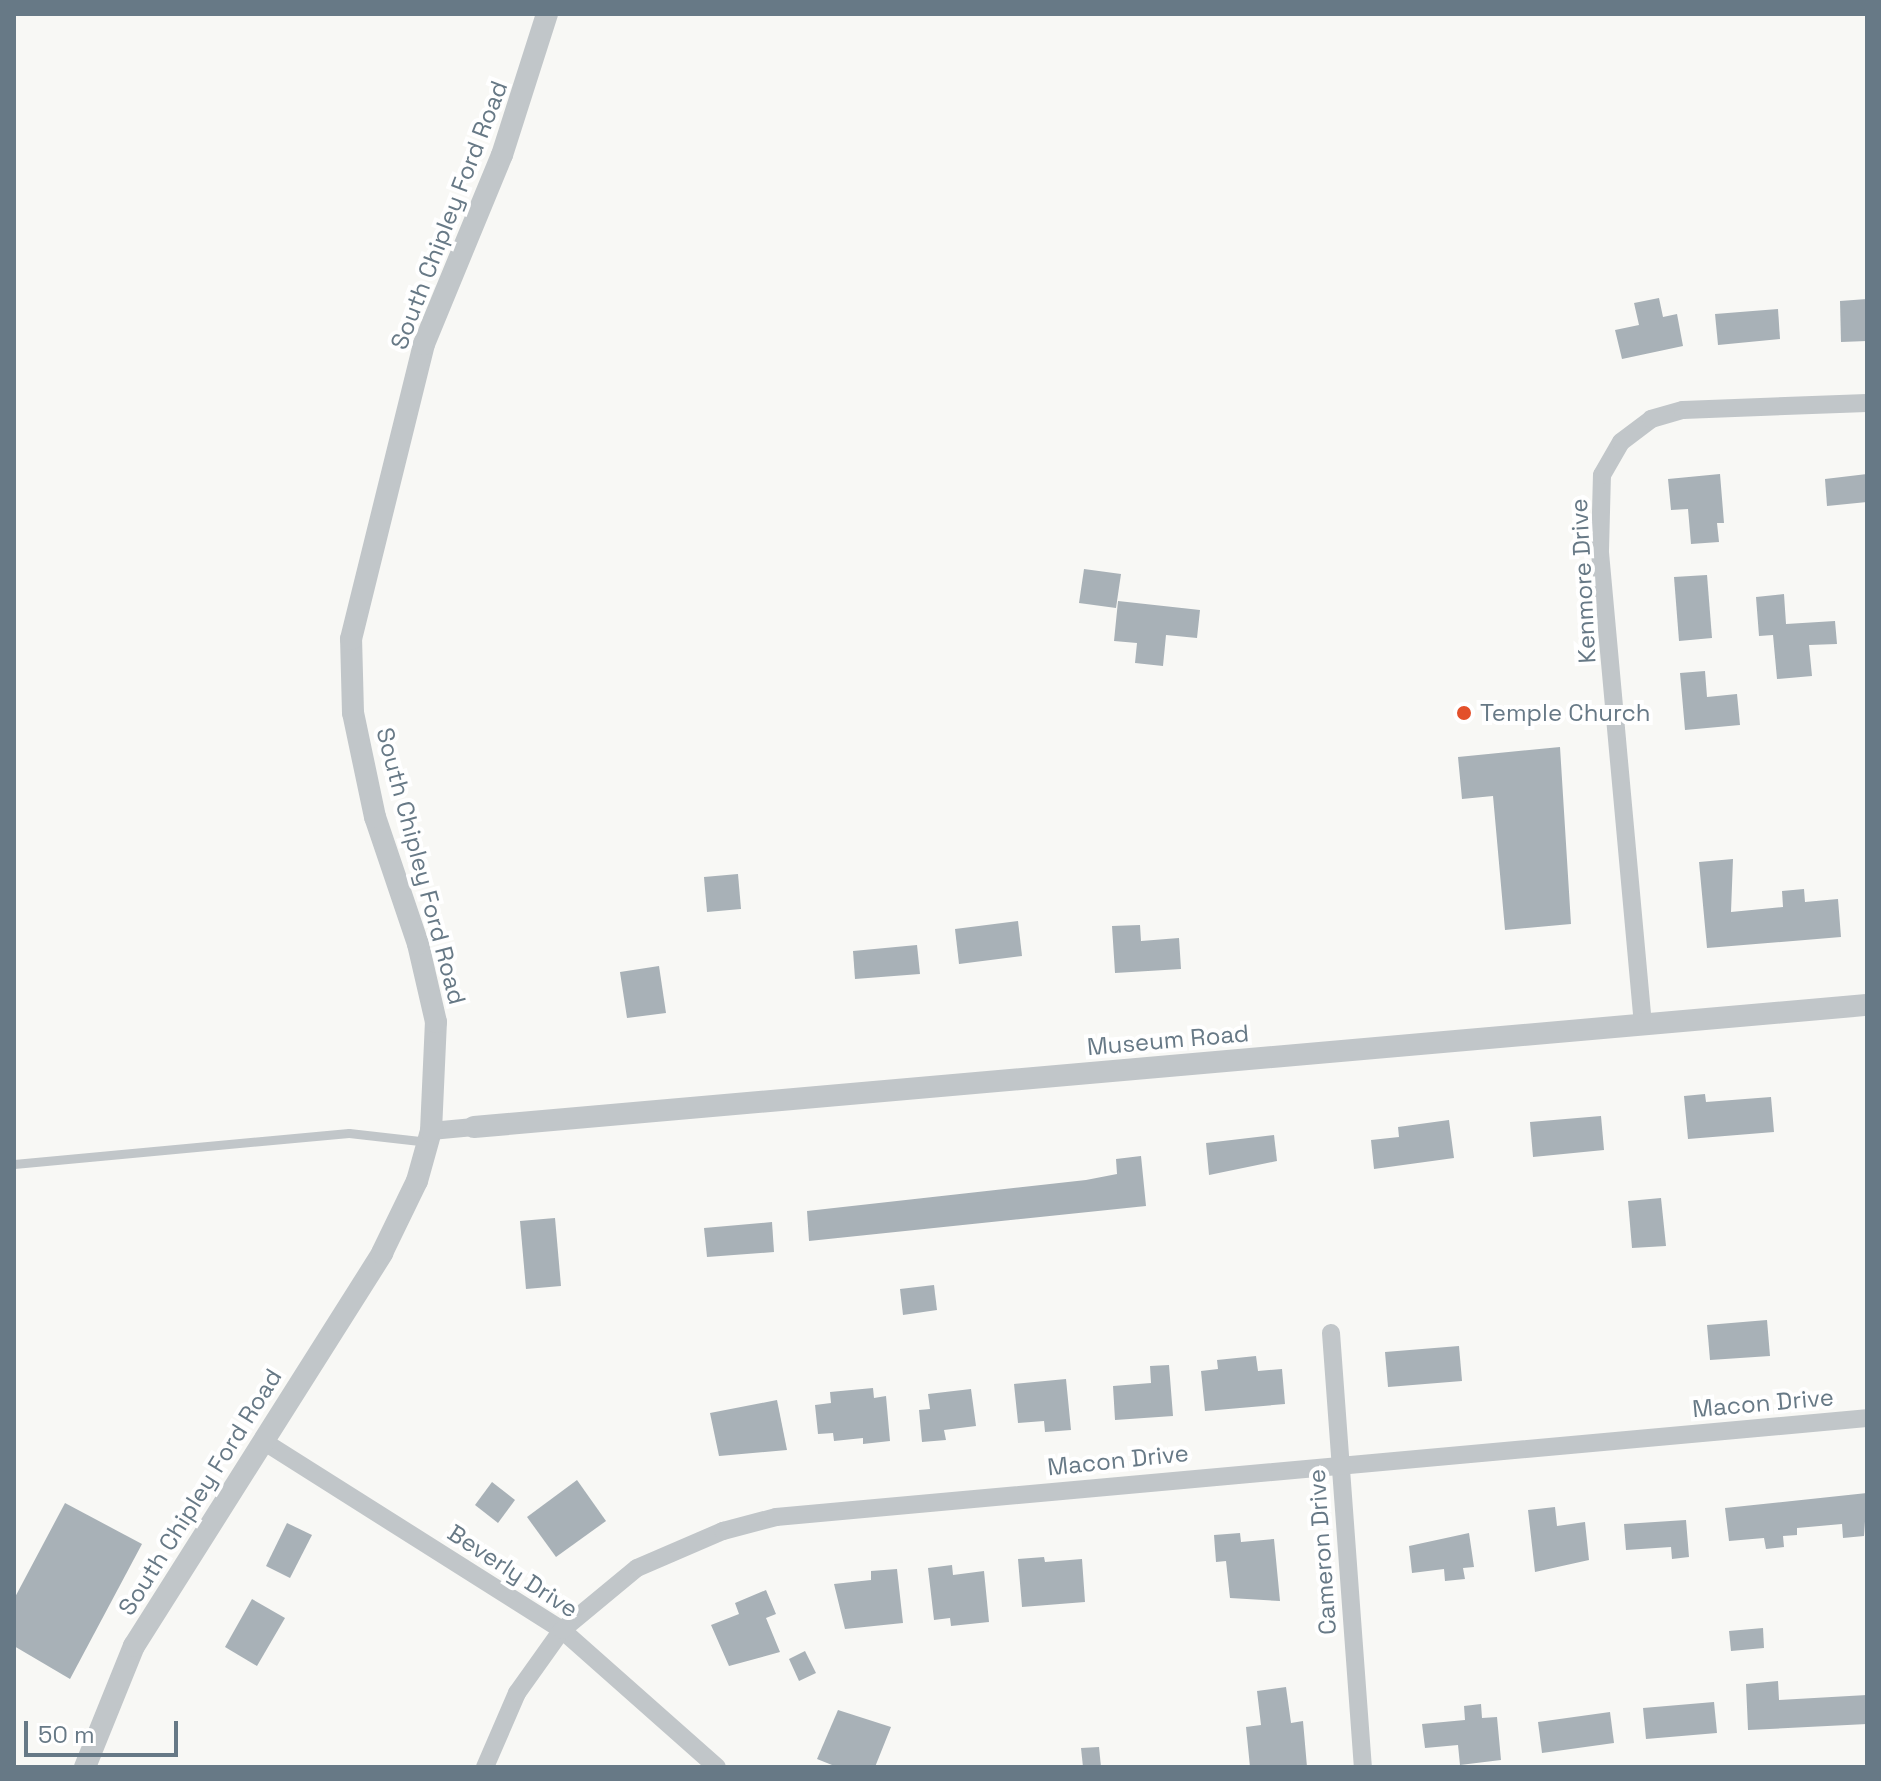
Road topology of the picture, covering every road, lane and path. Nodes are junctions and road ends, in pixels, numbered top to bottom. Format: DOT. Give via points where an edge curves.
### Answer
graph roads {
  1 [pos="547,14"];
  2 [pos="1867,403"];
  3 [pos="1867,1005"];
  4 [pos="1643,1025"];
  5 [pos="474,1127"];
  6 [pos="429,1136"];
  7 [pos="14,1164"];
  8 [pos="1331,1333"];
  9 [pos="1867,1418"];
  10 [pos="263,1441"];
  11 [pos="1339,1465"];
  12 [pos="562,1630"];
  13 [pos="85,1767"];
  14 [pos="485,1767"];
  15 [pos="717,1767"];
  16 [pos="1363,1767"];
  1 -- 6 [label="street, South Chipley Ford Road" via="502,155 424,344 386,478 351,639 353,713 375,817 418,944 436,1022"];
  2 -- 4 [label="street, Kenmore Drive" via="1683,410 1651,419 1621,442 1602,475 1600,550"];
  3 -- 4 [label="street, Museum Road"];
  4 -- 5 [label="street, Museum Road"];
  5 -- 6 [label="street"];
  6 -- 7 [label="lane" via="349,1133"];
  6 -- 10 [label="street, South Chipley Ford Road" via="417,1181 382,1253"];
  8 -- 11 [label="street, Cameron Drive"];
  9 -- 11 [label="street, Macon Drive"];
  10 -- 12 [label="street, Beverly Drive"];
  10 -- 13 [label="street, South Chipley Ford Road" via="134,1646"];
  11 -- 12 [label="street, Macon Drive" via="776,1517 723,1531 637,1568"];
  11 -- 16 [label="street, Cameron Drive"];
  12 -- 14 [label="street, Macon Drive" via="517,1693"];
  12 -- 15 [label="street, Beverly Drive"];
}
